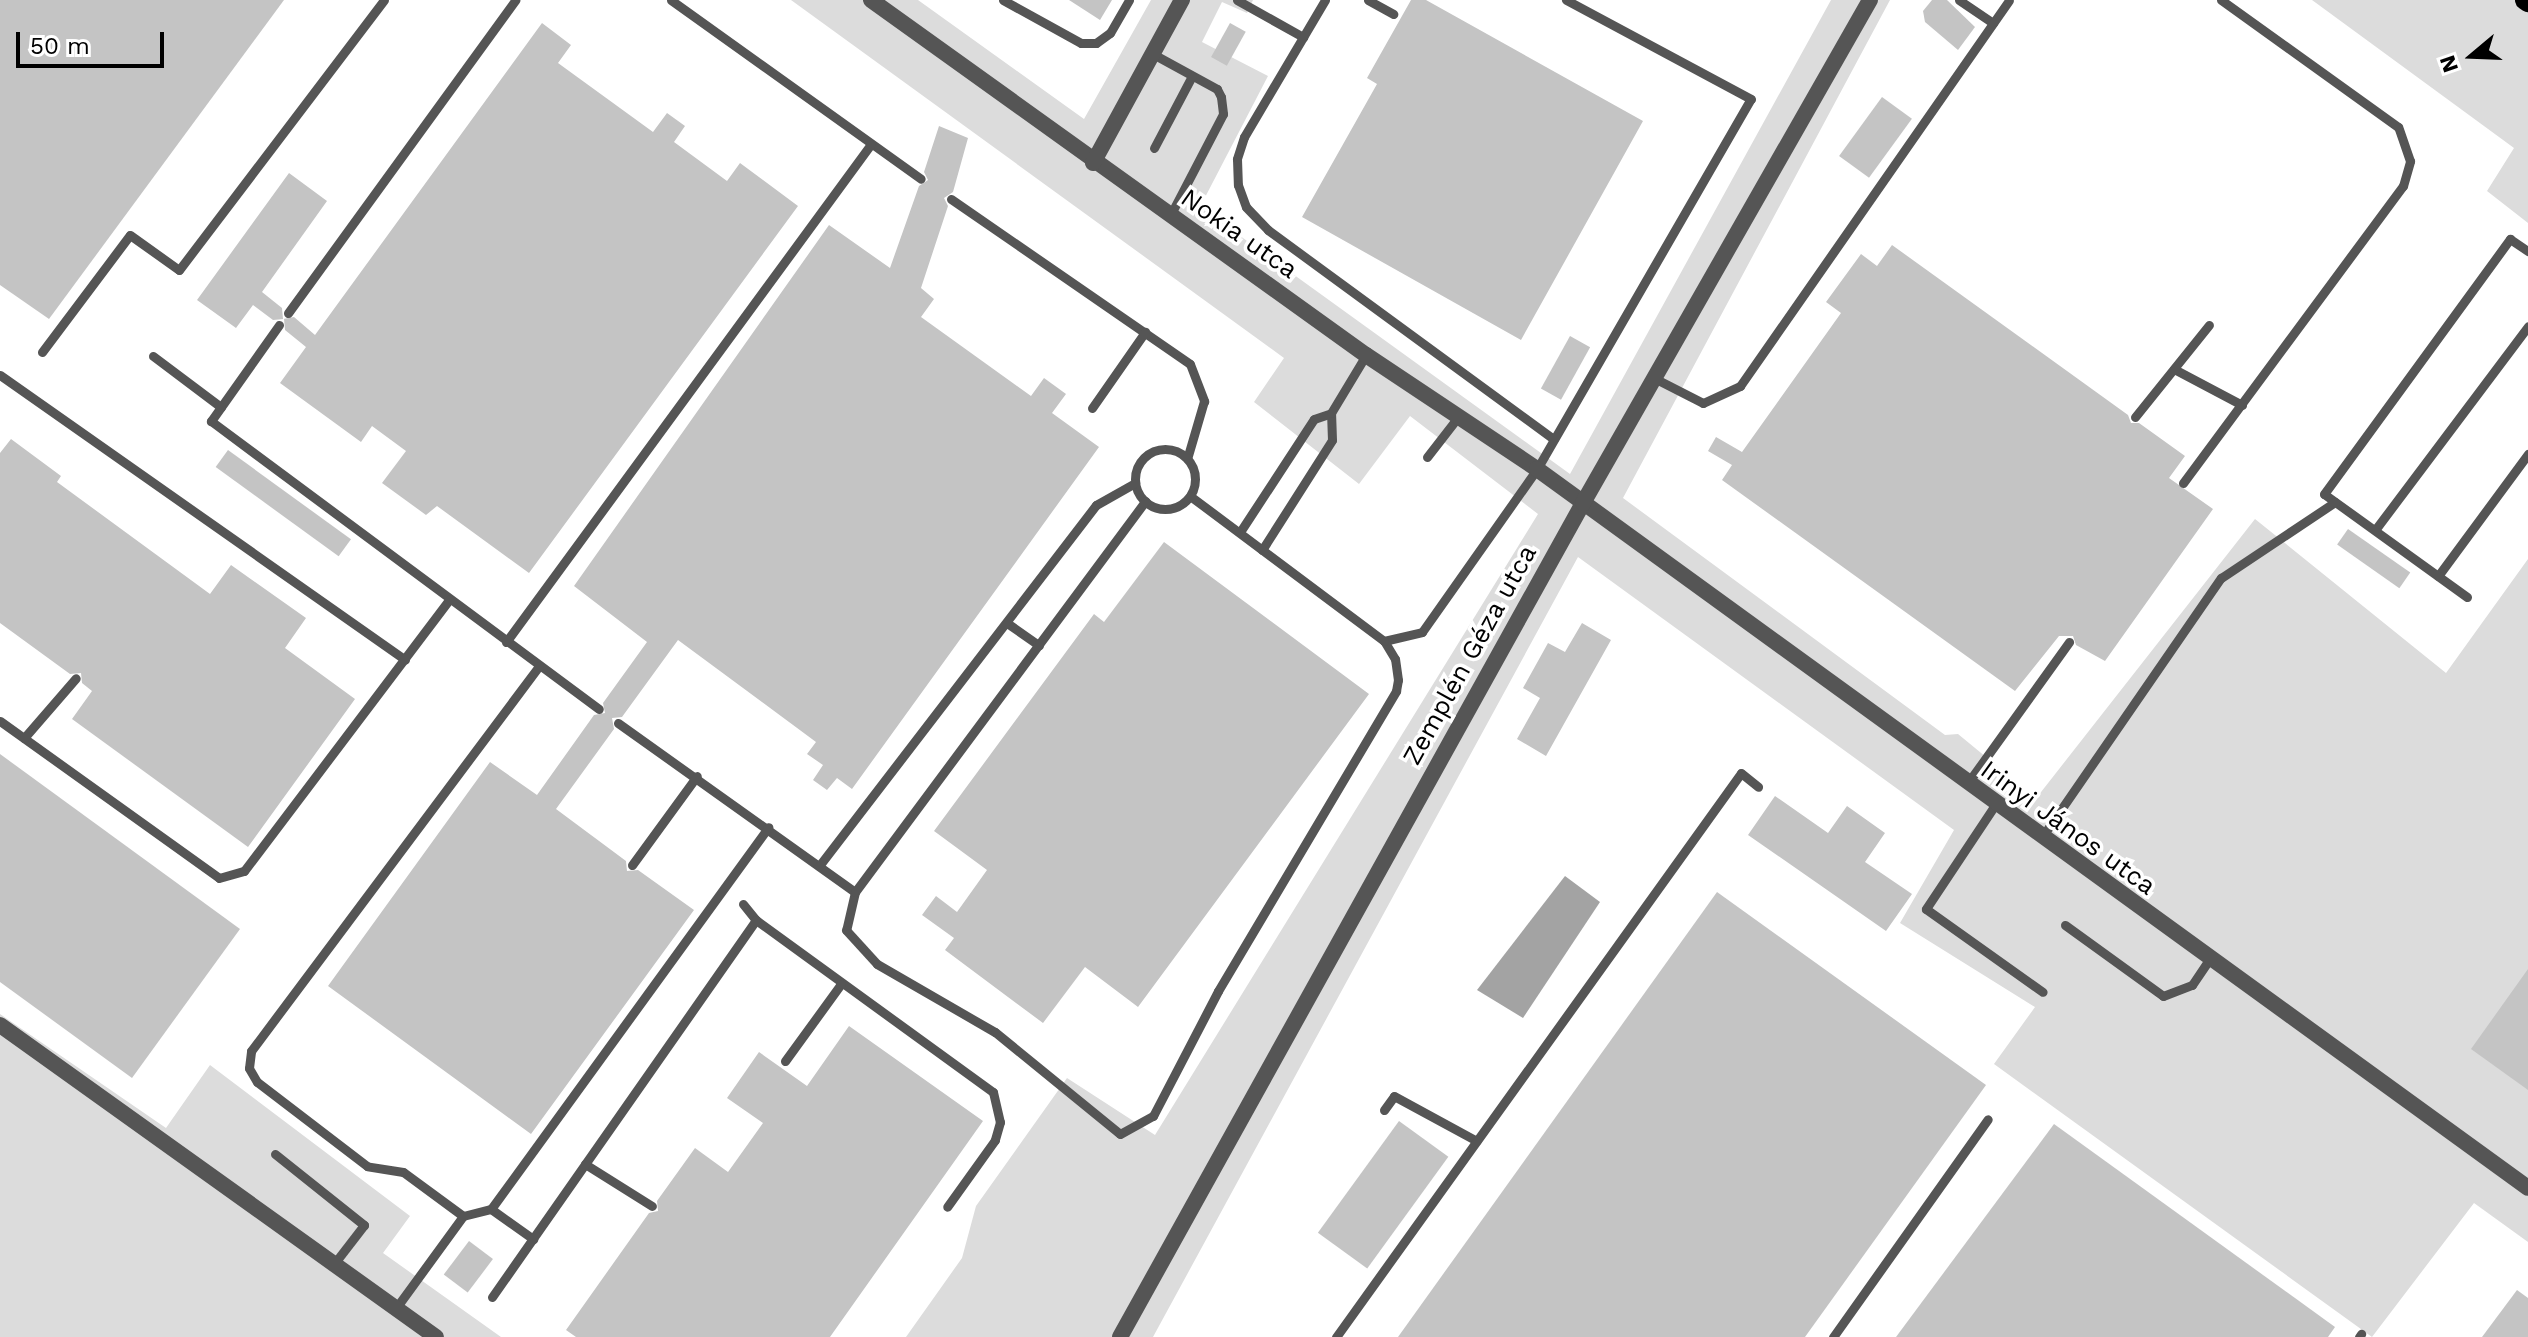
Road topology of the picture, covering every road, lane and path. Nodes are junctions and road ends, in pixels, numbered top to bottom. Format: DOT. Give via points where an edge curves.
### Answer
graph roads {
  1 [pos="384,0"];
  2 [pos="515,0"];
  3 [pos="671,0"];
  4 [pos="871,0"];
  5 [pos="1003,0"];
  6 [pos="1129,0"];
  7 [pos="1182,0"];
  8 [pos="1325,0"];
  9 [pos="1368,0"];
  10 [pos="1566,0"];
  11 [pos="1870,0"];
  12 [pos="1959,0"];
  13 [pos="2009,0"];
  14 [pos="2221,0"];
  15 [pos="1242,1"];
  16 [pos="1393,14"];
  17 [pos="1993,23"];
  18 [pos="1303,37"];
  19 [pos="1153,54"];
  20 [pos="1192,76"];
  21 [pos="871,144"];
  22 [pos="1154,148"];
  23 [pos="1093,163"];
  24 [pos="921,179"];
  25 [pos="951,199"];
  26 [pos="1171,214"];
  27 [pos="2528,251"];
  28 [pos="288,313"];
  29 [pos="279,325"];
  30 [pos="2209,325"];
  31 [pos="2528,326"];
  32 [pos="1145,332"];
  33 [pos="42,352"];
  34 [pos="1366,355"];
  35 [pos="153,356"];
  36 [pos="2174,369"];
  37 [pos="0,375"];
  38 [pos="1654,378"];
  39 [pos="2242,405"];
  40 [pos="221,407"];
  41 [pos="1092,408"];
  42 [pos="1331,413"];
  43 [pos="1458,417"];
  44 [pos="2135,417"];
  45 [pos="1554,439"];
  46 [pos="2528,454"];
  47 [pos="1427,457"];
  48 [pos="1187,459"];
  49 [pos="1537,469"];
  50 [pos="1135,483"];
  51 [pos="2183,483"];
  52 [pos="1190,496"];
  53 [pos="1145,501"];
  54 [pos="2335,502"];
  55 [pos="1583,503"];
  56 [pos="2375,530"];
  57 [pos="1240,532"];
  58 [pos="1262,550"];
  59 [pos="2438,576"];
  60 [pos="2467,597"];
  61 [pos="449,600"];
  62 [pos="1007,623"];
  63 [pos="1384,641"];
  64 [pos="506,642"];
  65 [pos="2069,642"];
  66 [pos="1039,645"];
  67 [pos="405,660"];
  68 [pos="539,666"];
  69 [pos="76,678"];
  70 [pos="599,709"];
  71 [pos="0,721"];
  72 [pos="618,723"];
  73 [pos="24,738"];
  74 [pos="697,776"];
  75 [pos="1967,784"];
  76 [pos="1758,787"];
  77 [pos="1995,805"];
  78 [pos="769,827"];
  79 [pos="2041,838"];
  80 [pos="632,865"];
  81 [pos="819,866"];
  82 [pos="855,892"];
  83 [pos="743,904"];
  84 [pos="756,920"];
  85 [pos="2065,925"];
  86 [pos="2209,960"];
  87 [pos="841,984"];
  88 [pos="2043,992"];
  89 [pos="0,1025"];
  90 [pos="785,1061"];
  91 [pos="1384,1110"];
  92 [pos="1988,1119"];
  93 [pos="1477,1141"];
  94 [pos="275,1154"];
  95 [pos="585,1164"];
  96 [pos="2528,1188"];
  97 [pos="652,1206"];
  98 [pos="947,1207"];
  99 [pos="491,1209"];
  100 [pos="463,1216"];
  101 [pos="533,1239"];
  102 [pos="334,1264"];
  103 [pos="492,1297"];
  104 [pos="396,1308"];
  105 [pos="436,1337"];
  106 [pos="1120,1337"];
  107 [pos="1336,1337"];
  108 [pos="1833,1337"];
  1 -- 33 [label="lane" via="179,270 130,235"];
  2 -- 28 [label="lane"];
  3 -- 21 [label="lane"];
  4 -- 23 [label="street, Nokia utca"];
  5 -- 6 [label="lane" via="1081,43 1096,43 1110,33"];
  7 -- 19 [label="street"];
  8 -- 18 [label="lane"];
  9 -- 16 [label="lane"];
  10 -- 45 [label="lane" via="1751,99"];
  11 -- 38 [label="street, Zemplén Géza utca"];
  12 -- 17 [label="lane"];
  13 -- 17 [label="lane"];
  14 -- 39 [label="lane" via="2398,127 2410,161 2403,186"];
  15 -- 18 [label="lane"];
  17 -- 38 [label="lane" via="1740,386 1703,403"];
  18 -- 45 [label="lane" via="1237,159 1246,207 1268,230"];
  19 -- 20 [label="lane"];
  19 -- 23 [label="street"];
  20 -- 22 [label="lane"];
  20 -- 26 [label="lane" via="1217,89 1223,114"];
  21 -- 24 [label="lane"];
  21 -- 64 [label="lane"];
  23 -- 26 [label="street, Nokia utca"];
  25 -- 32 [label="lane"];
  26 -- 34 [label="street, Nokia utca"];
  27 -- 54 [label="lane" via="2510,239 2324,494"];
  29 -- 40 [label="lane"];
  30 -- 36 [label="lane"];
  31 -- 56 [label="lane"];
  32 -- 41 [label="lane"];
  32 -- 48 [label="lane" via="1190,364 1203,389"];
  34 -- 42 [label="lane"];
  34 -- 43 [label="street, Nokia utca"];
  35 -- 40 [label="lane"];
  36 -- 39 [label="lane"];
  36 -- 44 [label="lane"];
  37 -- 67 [label="lane"];
  38 -- 55 [label="street, Zemplén Géza utca"];
  39 -- 51 [label="lane"];
  40 -- 61 [label="lane" via="211,421"];
  42 -- 57 [label="lane" via="1314,419"];
  42 -- 58 [label="lane" via="1332,440"];
  43 -- 47 [label="lane"];
  43 -- 49 [label="street, Nokia utca"];
  45 -- 49 [label="lane"];
  46 -- 59 [label="lane"];
  48 -- 50 [label="lane" via="1171,450 1152,452 1139,465"];
  48 -- 52 [label="lane" via="1195,476"];
  49 -- 55 [label="street, Nokia utca"];
  49 -- 63 [label="lane" via="1422,632"];
  50 -- 53 [label="lane"];
  50 -- 62 [label="lane" via="1096,505"];
  52 -- 53 [label="lane" via="1163,509"];
  52 -- 57 [label="lane"];
  53 -- 66 [label="lane"];
  54 -- 56 [label="lane"];
  54 -- 79 [label="lane" via="2221,578"];
  55 -- 75 [label="street, Irinyi János utca"];
  55 -- 106 [label="street, Zemplén Géza utca"];
  56 -- 59 [label="lane"];
  57 -- 58 [label="lane"];
  58 -- 63 [label="lane"];
  59 -- 60 [label="lane"];
  61 -- 64 [label="lane"];
  61 -- 67 [label="lane"];
  62 -- 66 [label="lane"];
  62 -- 81 [label="lane"];
  63 -- 82 [label="lane" via="1398,670 1396,691 1218,991 1153,1116 1120,1134 995,1032 877,964 846,930"];
  64 -- 68 [label="lane"];
  65 -- 75 [label="lane"];
  66 -- 82 [label="lane"];
  67 -- 73 [label="lane" via="244,871 219,878"];
  68 -- 70 [label="lane"];
  68 -- 100 [label="lane" via="251,1051 249,1068 257,1082 367,1166 403,1172"];
  69 -- 73 [label="lane"];
  71 -- 73 [label="lane"];
  72 -- 74 [label="lane"];
  74 -- 78 [label="lane"];
  74 -- 80 [label="lane"];
  75 -- 77 [label="street, Irinyi János utca"];
  76 -- 93 [label="lane" via="1741,773"];
  77 -- 79 [label="street, Irinyi János utca"];
  77 -- 88 [label="lane" via="1926,909"];
  78 -- 81 [label="lane"];
  78 -- 99 [label="lane"];
  79 -- 86 [label="street, Irinyi János utca"];
  81 -- 82 [label="lane"];
  83 -- 84 [label="lane"];
  84 -- 87 [label="lane"];
  84 -- 95 [label="lane"];
  85 -- 86 [label="lane" via="2163,996 2192,985"];
  86 -- 96 [label="street, Irinyi János utca"];
  87 -- 90 [label="lane"];
  87 -- 98 [label="lane" via="993,1092 1000,1122 995,1140"];
  89 -- 102 [label="street"];
  91 -- 93 [label="lane" via="1394,1096"];
  92 -- 108 [label="lane"];
  93 -- 107 [label="lane"];
  94 -- 102 [label="lane" via="364,1225"];
  95 -- 97 [label="lane"];
  95 -- 101 [label="lane"];
  99 -- 100 [label="lane"];
  99 -- 101 [label="lane"];
  100 -- 104 [label="lane"];
  101 -- 103 [label="lane"];
  102 -- 104 [label="street"];
  104 -- 105 [label="street"];
}
